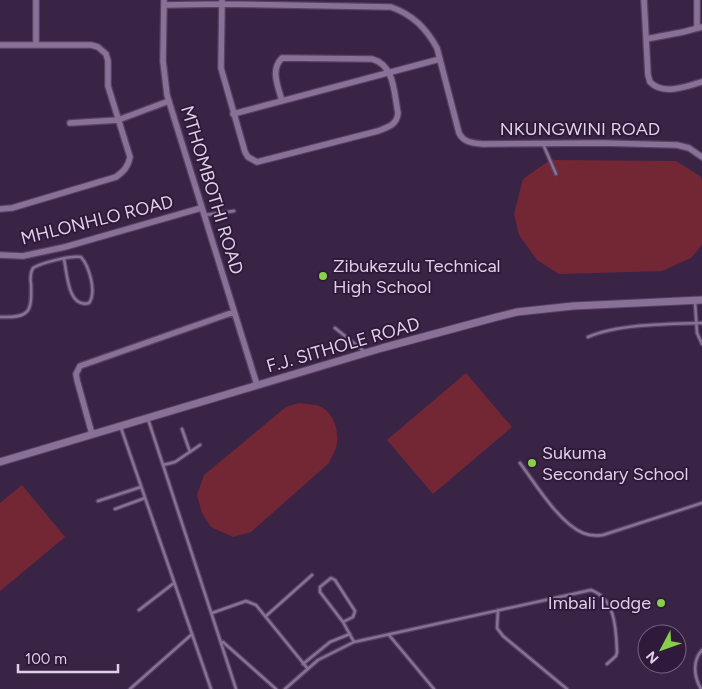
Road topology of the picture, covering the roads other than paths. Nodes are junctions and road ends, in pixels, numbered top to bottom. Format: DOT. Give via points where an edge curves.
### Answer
graph roads {
  1 [pos="36,0"];
  2 [pos="644,0"];
  3 [pos="696,0"];
  4 [pos="222,2"];
  5 [pos="164,3"];
  6 [pos="700,27"];
  7 [pos="646,39"];
  8 [pos="36,44"];
  9 [pos="0,45"];
  10 [pos="440,59"];
  11 [pos="390,72"];
  12 [pos="702,82"];
  13 [pos="169,101"];
  14 [pos="282,101"];
  15 [pos="234,114"];
  16 [pos="118,120"];
  17 [pos="70,123"];
  18 [pos="543,143"];
  19 [pos="702,157"];
  20 [pos="556,174"];
  21 [pos="201,208"];
  22 [pos="0,209"];
  23 [pos="234,210"];
  24 [pos="204,216"];
  25 [pos="0,255"];
  26 [pos="64,259"];
  27 [pos="698,301"];
  28 [pos="234,312"];
  29 [pos="0,317"];
  30 [pos="696,323"];
  31 [pos="702,323"];
  32 [pos="335,328"];
  33 [pos="588,337"];
  34 [pos="702,344"];
  35 [pos="367,353"];
  36 [pos="257,385"];
  37 [pos="147,418"];
  38 [pos="120,425"];
  39 [pos="182,429"];
  40 [pos="92,434"];
  41 [pos="200,445"];
  42 [pos="190,452"];
  43 [pos="0,462"];
  44 [pos="520,463"];
  45 [pos="163,465"];
  46 [pos="141,487"];
  47 [pos="144,498"];
  48 [pos="98,501"];
  49 [pos="702,502"];
  50 [pos="115,509"];
  51 [pos="312,575"];
  52 [pos="174,583"];
  53 [pos="140,610"];
  54 [pos="498,610"];
  55 [pos="212,613"];
  56 [pos="266,616"];
  57 [pos="343,622"];
  58 [pos="350,634"];
  59 [pos="191,635"];
  60 [pos="389,635"];
  61 [pos="221,641"];
  62 [pos="354,642"];
  63 [pos="702,650"];
  64 [pos="303,664"];
  65 [pos="607,664"];
  66 [pos="308,669"];
  67 [pos="130,689"];
  68 [pos="211,689"];
  69 [pos="236,689"];
  70 [pos="276,689"];
  71 [pos="285,689"];
  72 [pos="434,689"];
  73 [pos="566,689"];
  74 [pos="702,689"];
  1 -- 8 [label="street"];
  2 -- 7 [label="street"];
  3 -- 6 [label="street"];
  4 -- 5 [label="street"];
  4 -- 10 [label="street" via="392,7 420,24 430,35"];
  4 -- 15 [label="street" via="221,68"];
  5 -- 13 [label="street, MTHOMBOTHI ROAD" via="164,68"];
  6 -- 7 [label="street"];
  7 -- 12 [label="street" via="648,75 654,86 673,89"];
  8 -- 9 [label="street"];
  8 -- 16 [label="street" via="91,45 103,50 108,61 108,86"];
  10 -- 11 [label="street"];
  10 -- 18 [label="street, NKUNGWINI ROAD" via="462,138 483,144"];
  11 -- 14 [label="street"];
  11 -- 14 [label="street" via="380,61 368,58 282,58 274,69"];
  11 -- 15 [label="street" via="397,120 392,126 378,131 257,162 245,152"];
  13 -- 16 [label="street"];
  13 -- 21 [label="street, MTHOMBOTHI ROAD"];
  14 -- 15 [label="street"];
  16 -- 17 [label="street"];
  16 -- 22 [label="street" via="130,157 124,172 116,177"];
  18 -- 19 [label="street, NKUNGWINI ROAD" via="677,145"];
  18 -- 20 [label="lane"];
  21 -- 24 [label="street, MTHOMBOTHI ROAD"];
  21 -- 25 [label="street, MHLONHLO ROAD" via="65,247 23,256"];
  23 -- 24 [label="lane"];
  24 -- 28 [label="street, MTHOMBOTHI ROAD"];
  26 -- 26 [label="lane" via="78,256 83,259 93,290 89,303 79,303 72,295"];
  26 -- 29 [label="lane" via="36,266 31,271 31,304 27,313"];
  27 -- 30 [label="lane"];
  27 -- 35 [label="street, F.J. SITHOLE ROAD" via="573,306 517,312"];
  28 -- 36 [label="street, MTHOMBOTHI ROAD"];
  28 -- 40 [label="street" via="80,366 77,380"];
  30 -- 31 [label="lane"];
  30 -- 33 [label="lane" via="616,328"];
  30 -- 34 [label="lane"];
  32 -- 35 [label="lane"];
  35 -- 36 [label="street, F.J. SITHOLE ROAD"];
  36 -- 37 [label="street, F.J. SITHOLE ROAD"];
  37 -- 38 [label="street, F.J. SITHOLE ROAD"];
  37 -- 45 [label="lane"];
  38 -- 40 [label="street, F.J. SITHOLE ROAD"];
  38 -- 46 [label="lane"];
  39 -- 42 [label="lane"];
  40 -- 43 [label="street, F.J. SITHOLE ROAD"];
  41 -- 42 [label="lane"];
  42 -- 45 [label="lane" via="175,462"];
  44 -- 49 [label="lane" via="561,517 574,528 592,536 603,536"];
  45 -- 55 [label="lane"];
  46 -- 47 [label="lane"];
  46 -- 48 [label="lane"];
  47 -- 50 [label="lane"];
  47 -- 52 [label="lane"];
  51 -- 56 [label="lane"];
  52 -- 53 [label="lane"];
  52 -- 59 [label="lane"];
  54 -- 60 [label="lane"];
  54 -- 65 [label="lane" via="592,590 600,593 611,610 616,629 618,652"];
  54 -- 73 [label="lane" via="496,628"];
  55 -- 56 [label="lane" via="246,601 256,605"];
  55 -- 61 [label="lane"];
  56 -- 64 [label="lane"];
  57 -- 57 [label="lane" via="320,592 330,578 335,580 355,611 354,616"];
  57 -- 58 [label="lane"];
  58 -- 62 [label="lane"];
  58 -- 64 [label="lane" via="330,642"];
  59 -- 67 [label="lane"];
  59 -- 68 [label="lane"];
  60 -- 62 [label="lane"];
  60 -- 72 [label="lane"];
  61 -- 69 [label="lane"];
  61 -- 70 [label="lane"];
  62 -- 66 [label="lane" via="318,660"];
  63 -- 74 [label="lane" via="695,672"];
  64 -- 66 [label="lane"];
  66 -- 71 [label="lane"];
}
